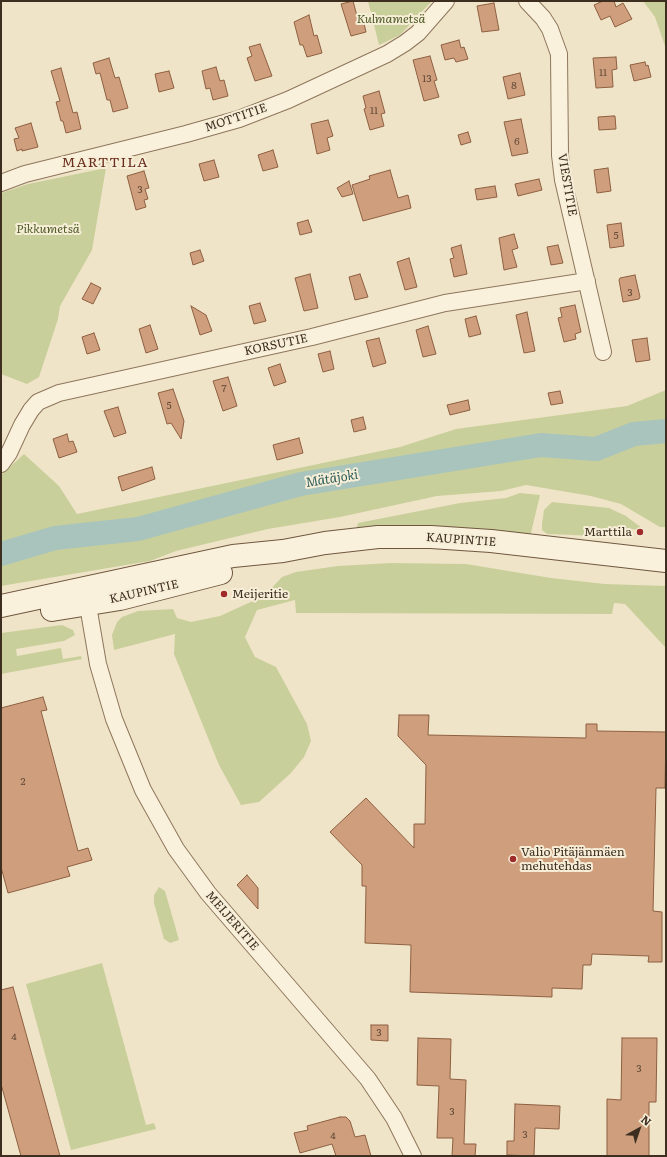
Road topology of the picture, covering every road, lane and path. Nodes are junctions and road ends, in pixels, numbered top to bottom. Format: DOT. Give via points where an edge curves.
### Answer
graph roads {
  1 [pos="446,1"];
  2 [pos="527,1"];
  3 [pos="1,183"];
  4 [pos="587,281"];
  5 [pos="603,352"];
  6 [pos="1,464"];
  7 [pos="666,545"];
  8 [pos="544,548"];
  9 [pos="666,561"];
  10 [pos="86,596"];
  11 [pos="1,606"];
  12 [pos="1,618"];
  13 [pos="413,1156"];
  1 -- 3 [label="street, MOTTITIE" via="418,33 405,43 387,54 288,100 239,119 25,174"];
  2 -- 4 [label="street, VIESTITIE" via="550,29 559,54 560,155 563,180"];
  4 -- 5 [label="street, VIESTITIE"];
  4 -- 6 [label="street, KORSUTIE" via="445,303 312,337 59,393 38,402 31,410"];
  7 -- 8 [label="main road, KAUPINTIE"];
  8 -- 9 [label="main road, KAUPINTIE"];
  8 -- 10 [label="main road, KAUPINTIE" via="431,537 378,537 283,551 234,570 120,599"];
  10 -- 11 [label="main road, KAUPINTIE"];
  10 -- 12 [label="main road, KAUPINTIE"];
  10 -- 13 [label="street, MEIJERITIE" via="98,664 114,719 142,790 178,853 208,893 368,1079 394,1118"];
}
